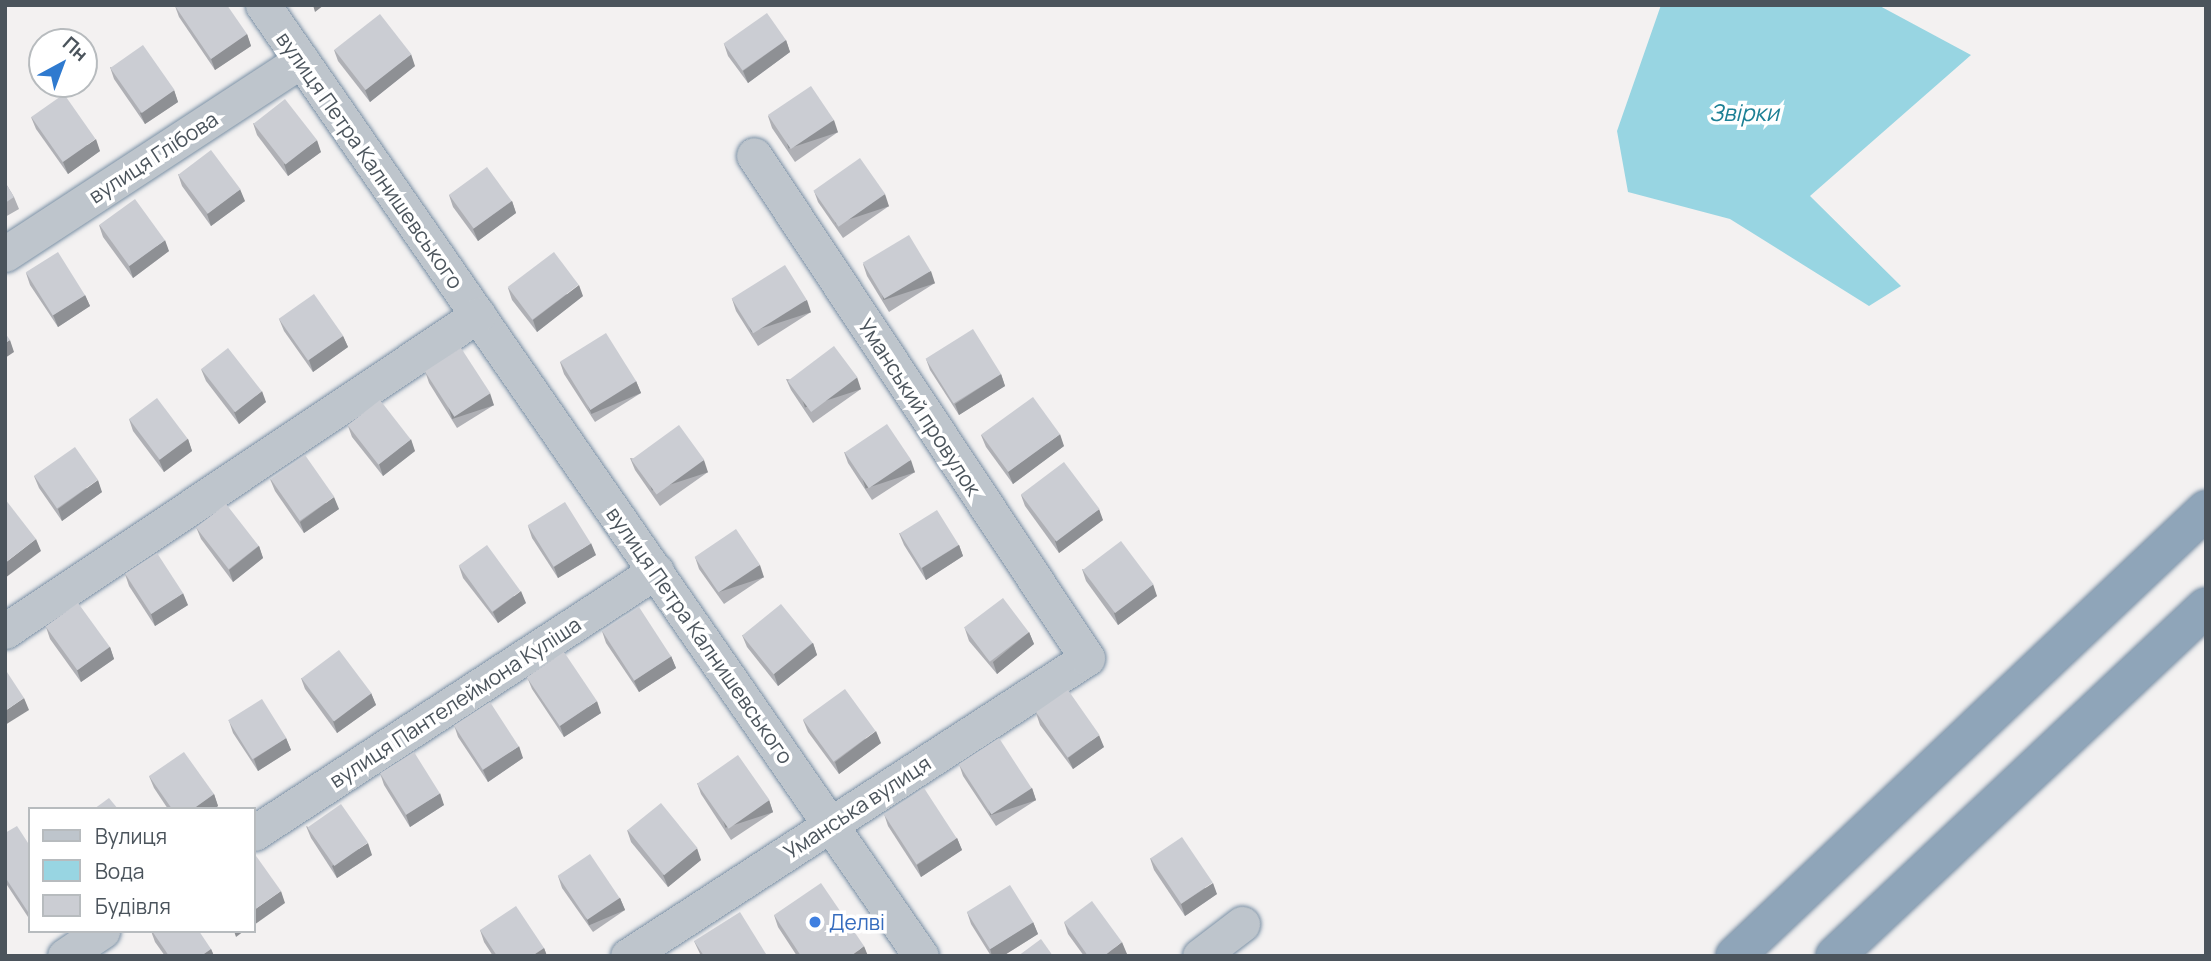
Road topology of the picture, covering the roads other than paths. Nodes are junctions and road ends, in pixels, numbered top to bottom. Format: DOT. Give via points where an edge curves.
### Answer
graph roads {
  1 [pos="263,5"];
  2 [pos="301,60"];
  3 [pos="754,155"];
  4 [pos="5,254"];
  5 [pos="478,315"];
  6 [pos="2206,510"];
  7 [pos="656,571"];
  8 [pos="2206,607"];
  9 [pos="5,631"];
  10 [pos="1087,659"];
  11 [pos="830,824"];
  12 [pos="256,832"];
  13 [pos="1242,924"];
  14 [pos="100,933"];
  15 [pos="65,956"];
  16 [pos="628,956"];
  17 [pos="921,956"];
  18 [pos="1200,956"];
  19 [pos="1735,956"];
  20 [pos="1835,956"];
  1 -- 2 [label="street, вулиця Петра Калнишевського"];
  2 -- 4 [label="street, вулиця Глібова"];
  2 -- 5 [label="street, вулиця Петра Калнишевського"];
  3 -- 10 [label="street, Уманський провулок"];
  5 -- 7 [label="street, вулиця Петра Калнишевського"];
  5 -- 9 [label="street"];
  6 -- 19 [label="highway"];
  7 -- 11 [label="street, вулиця Петра Калнишевського"];
  7 -- 12 [label="street, вулиця Пантелеймона Куліша"];
  8 -- 20 [label="highway"];
  10 -- 11 [label="street, Уманська вулиця"];
  11 -- 16 [label="street, Уманська вулиця"];
  11 -- 17 [label="street, вулиця Петра Калнишевського"];
  13 -- 18 [label="street"];
  14 -- 15 [label="street"];
}
